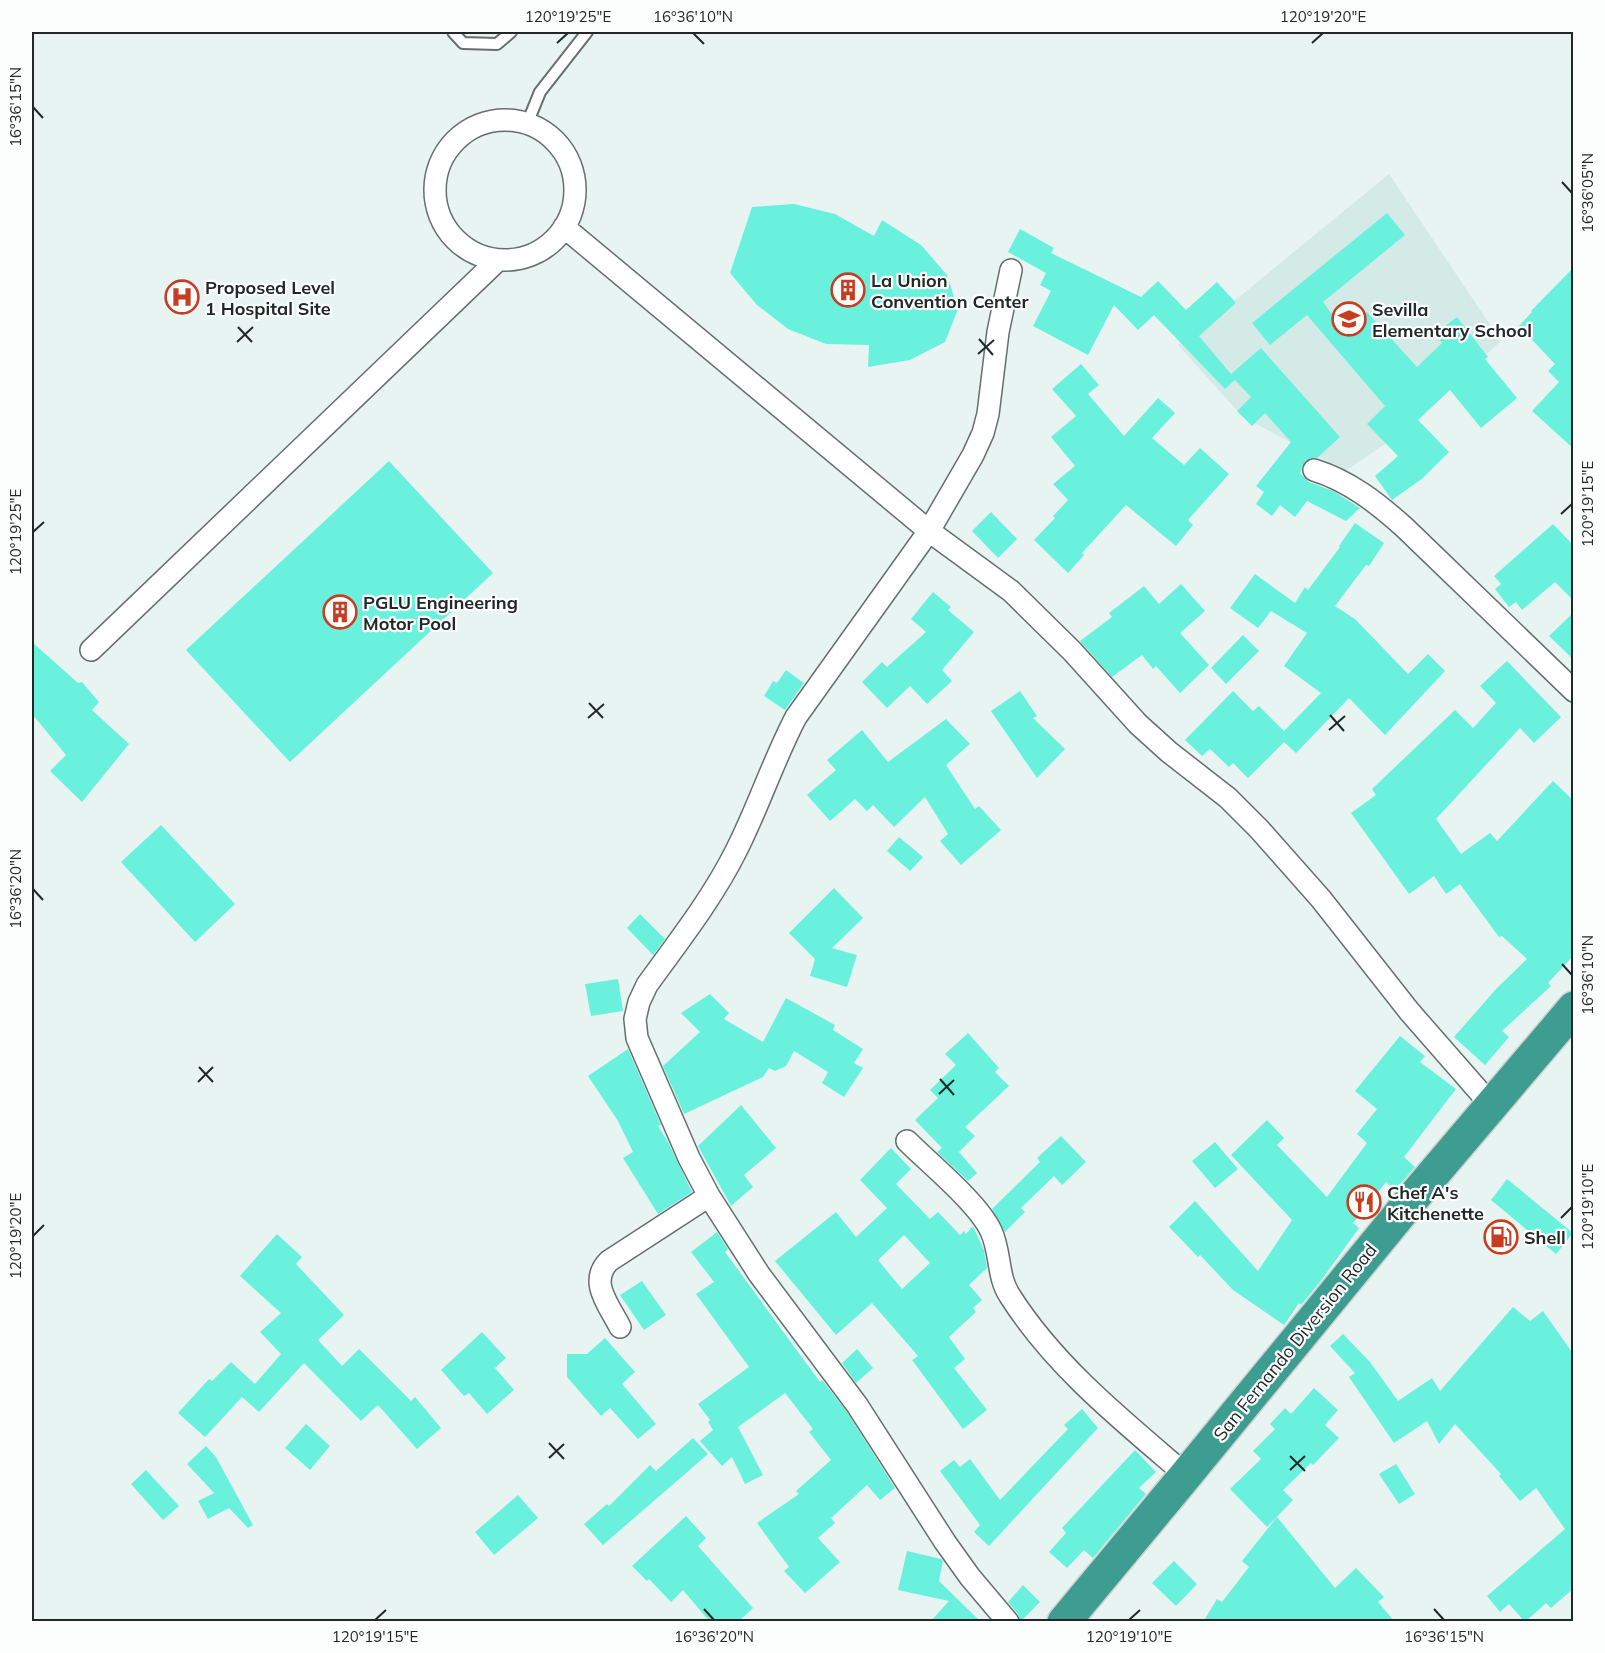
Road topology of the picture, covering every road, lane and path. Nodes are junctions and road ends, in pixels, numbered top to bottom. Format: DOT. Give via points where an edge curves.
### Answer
graph roads {
  1 [pos="453,32"];
  2 [pos="511,32"];
  3 [pos="587,32"];
  4 [pos="527,124"];
  5 [pos="564,227"];
  6 [pos="498,260"];
  7 [pos="1011,270"];
  8 [pos="1314,470"];
  9 [pos="928,531"];
  10 [pos="91,650"];
  11 [pos="1574,691"];
  12 [pos="1574,1008"];
  13 [pos="1492,1106"];
  14 [pos="907,1141"];
  15 [pos="709,1196"];
  16 [pos="620,1327"];
  17 [pos="1186,1475"];
  18 [pos="1008,1622"];
  19 [pos="1064,1622"];
  1 -- 2 [label="lane" via="463,43 497,44"];
  3 -- 4 [label="lane" via="540,92"];
  4 -- 5 [label="street" via="554,140 571,166 575,198"];
  4 -- 6 [label="street" via="496,120 466,131 454,141 438,167 435,198 445,228 468,250"];
  5 -- 6 [label="street" via="555,240 529,256"];
  5 -- 9 [label="street"];
  6 -- 10 [label="street"];
  7 -- 9 [label="street" via="983,433"];
  8 -- 11 [label="street" via="1353,486 1387,513"];
  9 -- 13 [label="street" via="1011,591 1138,724 1228,798 1259,829"];
  9 -- 15 [label="street" via="796,717 737,851 639,1002 635,1019 637,1038"];
  12 -- 13 [label="highway, San Fernando Diversion Road"];
  13 -- 17 [label="highway, San Fernando Diversion Road"];
  14 -- 17 [label="street" via="982,1216 995,1241 1004,1286 1037,1333 1125,1424"];
  15 -- 16 [label="street" via="603,1266 599,1278 601,1292"];
  15 -- 18 [label="street" via="759,1274 869,1421 945,1542"];
  17 -- 19 [label="highway, San Fernando Diversion Road"];
}
